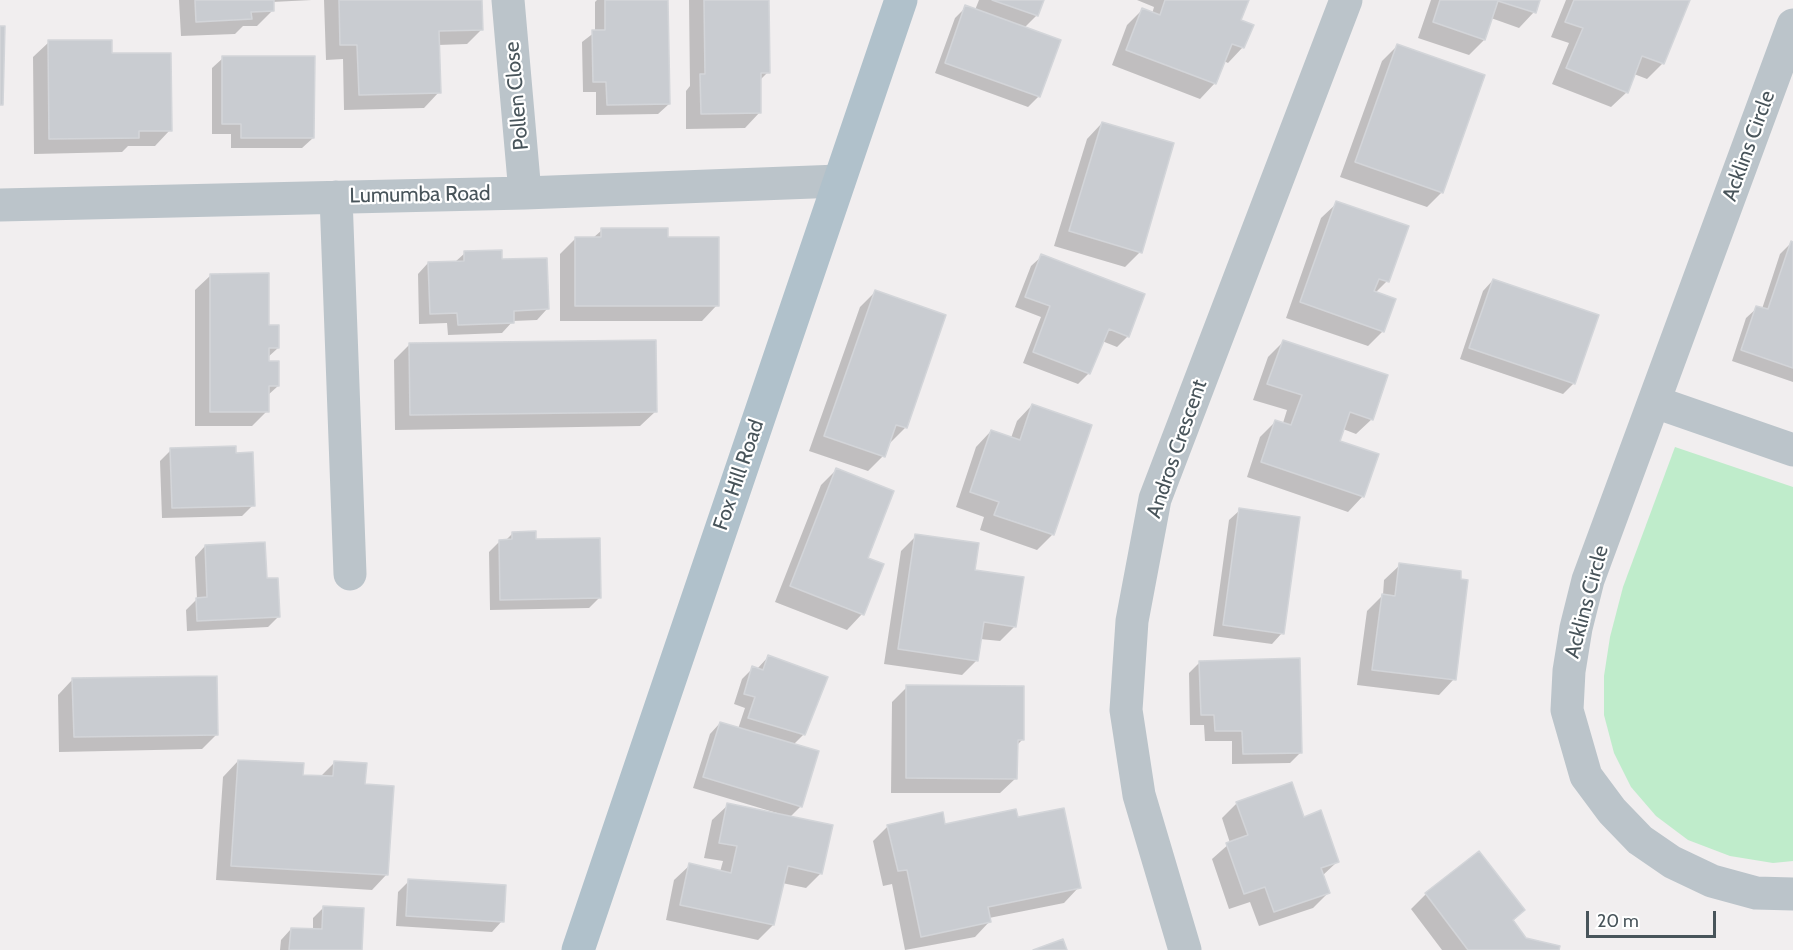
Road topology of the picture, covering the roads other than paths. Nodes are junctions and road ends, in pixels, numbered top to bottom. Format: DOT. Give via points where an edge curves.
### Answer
graph roads {
  1 [pos="508,0"];
  2 [pos="901,0"];
  3 [pos="1346,0"];
  4 [pos="1793,25"];
  5 [pos="839,181"];
  6 [pos="525,193"];
  7 [pos="336,197"];
  8 [pos="0,205"];
  9 [pos="1655,402"];
  10 [pos="1793,450"];
  11 [pos="350,574"];
  12 [pos="1793,894"];
  13 [pos="578,950"];
  14 [pos="1185,950"];
  1 -- 6 [label="street, Pollen Close"];
  2 -- 5 [label="main road, Fox Hill Road"];
  3 -- 14 [label="street, Andros Crescent" via="1155,499 1132,621 1126,710 1139,795"];
  4 -- 9 [label="street, Acklins Circle"];
  5 -- 6 [label="street, Lumumba Road"];
  5 -- 13 [label="main road, Fox Hill Road"];
  6 -- 7 [label="street, Lumumba Road"];
  7 -- 8 [label="street, Lumumba Road"];
  7 -- 11 [label="street"];
  9 -- 10 [label="street"];
  9 -- 12 [label="street, Acklins Circle" via="1588,580 1569,671 1567,710 1586,776 1640,840 1712,882 1756,893"];
}
